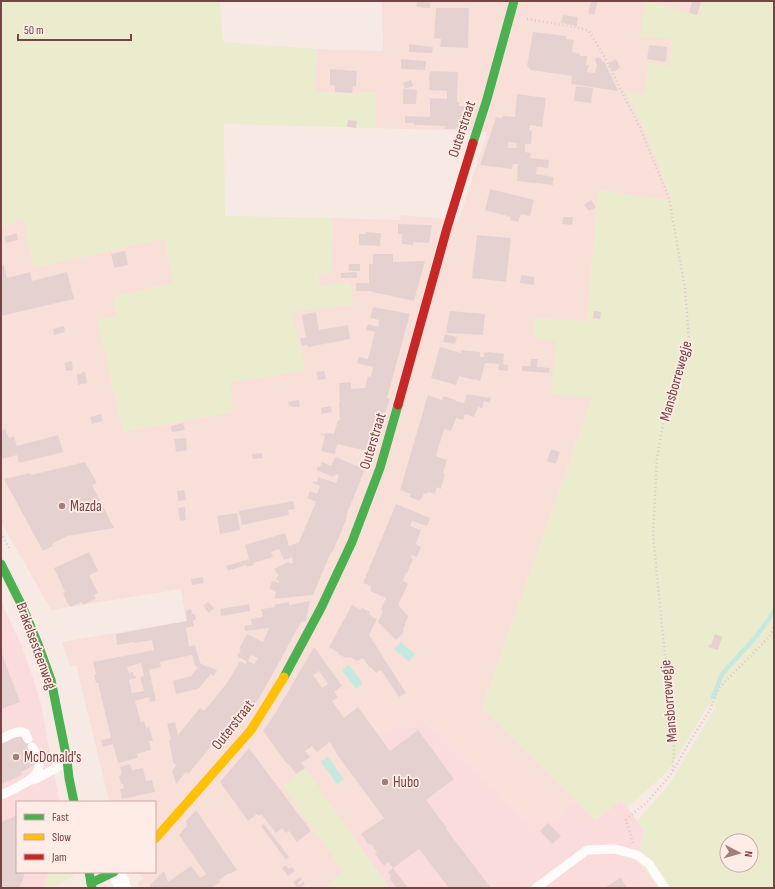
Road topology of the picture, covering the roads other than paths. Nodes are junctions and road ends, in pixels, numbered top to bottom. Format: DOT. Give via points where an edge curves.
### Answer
graph roads {
  1 [pos="514,1"];
  2 [pos="1,564"];
  3 [pos="1,739"];
  4 [pos="67,762"];
  5 [pos="27,781"];
  6 [pos="1,795"];
  7 [pos="74,801"];
  8 [pos="156,838"];
  9 [pos="112,873"];
  10 [pos="118,873"];
  11 [pos="89,883"];
  12 [pos="123,888"];
  13 [pos="536,888"];
  14 [pos="664,888"];
  1 -- 8 [label="street, Outerstraat" via="380,468 352,542 287,673 251,730"];
  2 -- 4 [label="street, Brakelsesteenweg" via="23,608 51,680"];
  3 -- 5 [label="lane" via="21,731 26,733 38,758 39,766 37,773"];
  4 -- 5 [label="lane" via="36,779"];
  4 -- 7 [label="street, Brakelsesteenweg"];
  5 -- 6 [label="lane"];
  9 -- 11 [label="street"];
  10 -- 12 [label="street"];
  13 -- 14 [label="lane" via="587,850 615,849 637,855 649,864"];
}
